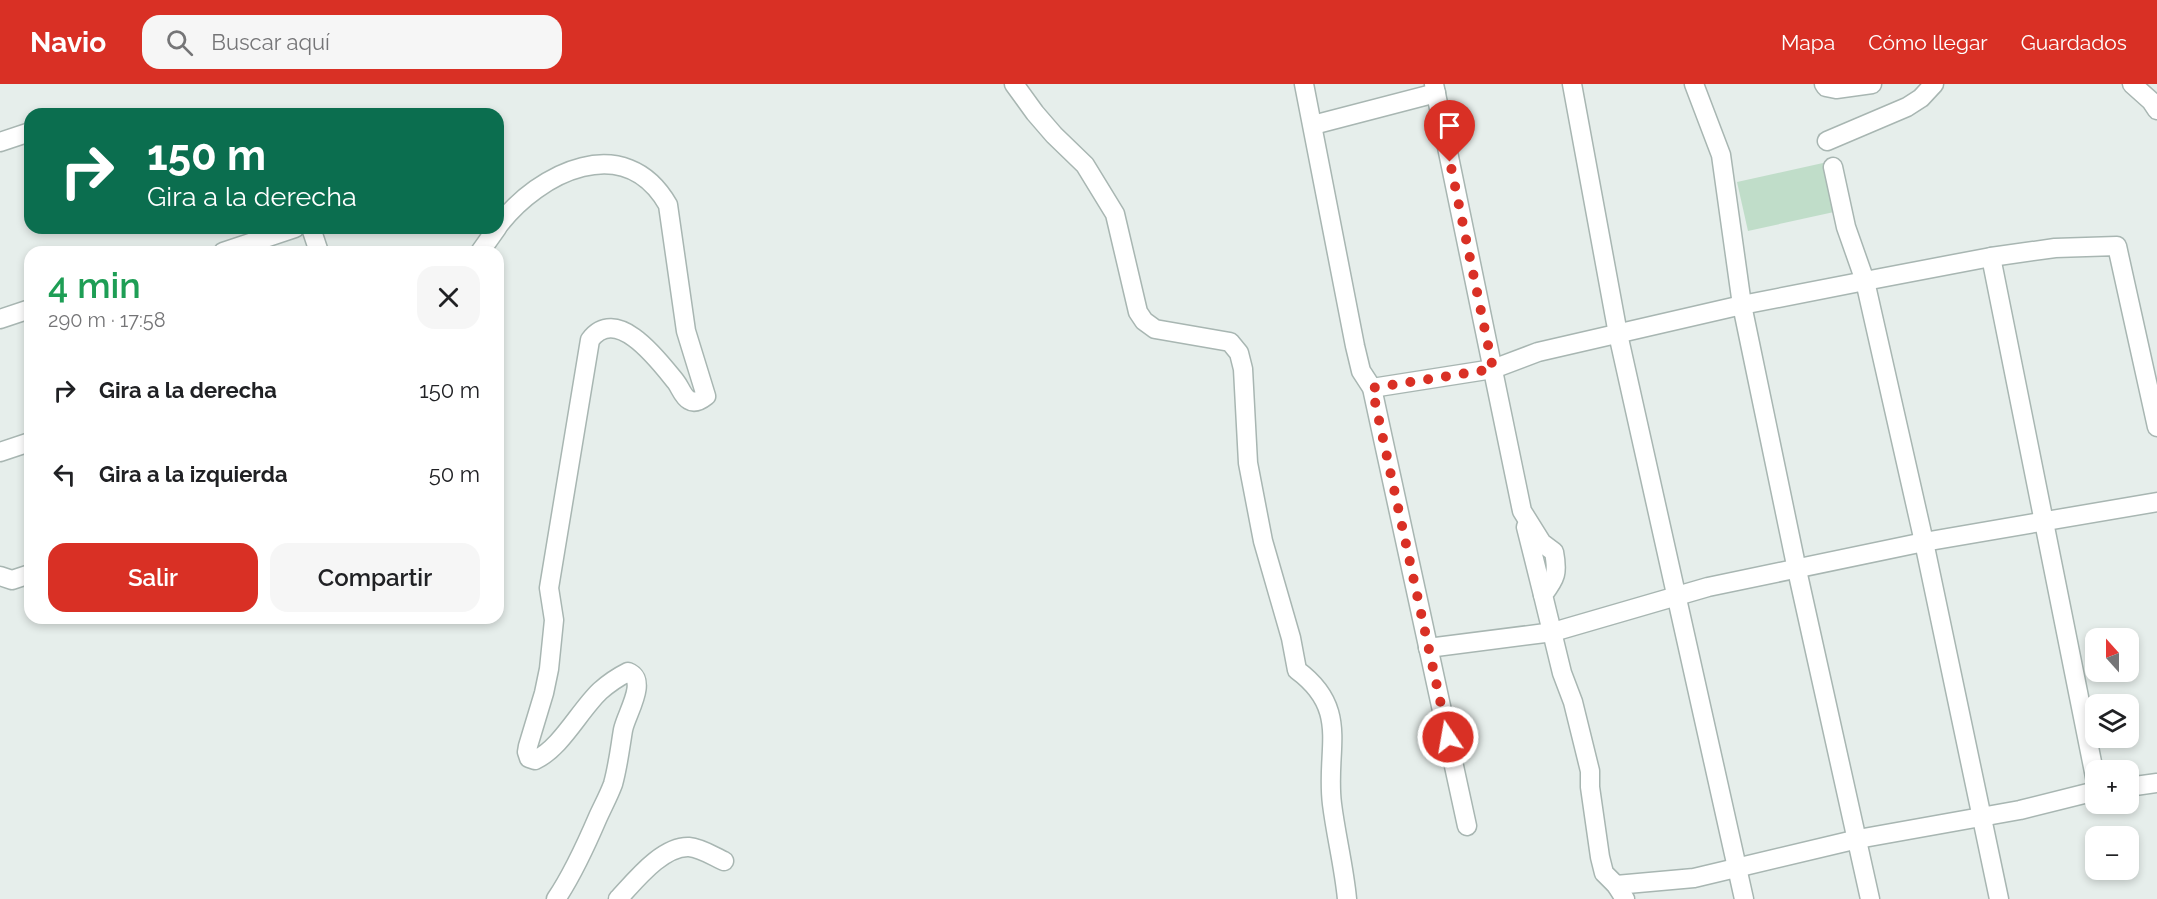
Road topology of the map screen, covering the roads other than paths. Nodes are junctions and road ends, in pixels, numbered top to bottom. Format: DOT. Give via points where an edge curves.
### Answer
graph roads {
  1 [pos="1014,84"];
  2 [pos="1304,84"];
  3 [pos="1572,84"];
  4 [pos="1694,84"];
  5 [pos="1824,84"];
  6 [pos="1872,84"];
  7 [pos="1934,84"];
  8 [pos="2132,84"];
  9 [pos="1435,88"];
  10 [pos="2157,110"];
  11 [pos="1313,125"];
  12 [pos="24,134"];
  13 [pos="1827,141"];
  14 [pos="0,142"];
  15 [pos="1833,168"];
  16 [pos="504,220"];
  17 [pos="277,234"];
  18 [pos="241,246"];
  19 [pos="1991,257"];
  20 [pos="1865,281"];
  21 [pos="1742,305"];
  22 [pos="24,311"];
  23 [pos="0,319"];
  24 [pos="1618,333"];
  25 [pos="1493,369"];
  26 [pos="1372,388"];
  27 [pos="2157,427"];
  28 [pos="24,444"];
  29 [pos="0,452"];
  30 [pos="2157,502"];
  31 [pos="2043,523"];
  32 [pos="1924,542"];
  33 [pos="1797,570"];
  34 [pos="0,576"];
  35 [pos="24,576"];
  36 [pos="1677,597"];
  37 [pos="1553,632"];
  38 [pos="1428,648"];
  39 [pos="2091,760"];
  40 [pos="2157,783"];
  41 [pos="2139,785"];
  42 [pos="2085,794"];
  43 [pos="1982,816"];
  44 [pos="1467,826"];
  45 [pos="1858,839"];
  46 [pos="724,861"];
  47 [pos="1737,869"];
  48 [pos="1620,892"];
  49 [pos="556,899"];
  50 [pos="618,899"];
  51 [pos="1347,899"];
  52 [pos="1744,899"];
  53 [pos="1870,899"];
  54 [pos="1999,899"];
  1 -- 51 [label="street" via="1054,135 1085,165 1115,214 1138,312 1144,321 1155,329 1230,342 1239,353 1248,463 1263,541 1297,670 1314,682 1331,716 1331,802"];
  2 -- 11 [label="street"];
  3 -- 24 [label="street"];
  4 -- 21 [label="street" via="1721,155"];
  5 -- 6 [label="street" via="1836,89"];
  7 -- 13 [label="street" via="1907,107"];
  8 -- 10 [label="street"];
  9 -- 11 [label="street"];
  9 -- 25 [label="street"];
  11 -- 26 [label="street" via="1355,346 1361,371"];
  12 -- 14 [label="street"];
  15 -- 20 [label="street" via="1846,227"];
  16 -- 49 [label="street" via="547,181 562,173 606,164 641,174 668,205 686,332 706,396 701,401 687,399 645,346 631,335 613,328 603,329 590,340 549,588 554,620 549,669 528,746 529,758 535,760 548,752 614,679 628,672 637,682 612,785 579,859"];
  17 -- 18 [label="street"];
  19 -- 20 [label="street"];
  19 -- 27 [label="street" via="2055,248 2117,246"];
  19 -- 31 [label="street"];
  20 -- 21 [label="street"];
  20 -- 32 [label="street"];
  21 -- 24 [label="street"];
  21 -- 33 [label="street"];
  22 -- 23 [label="street"];
  24 -- 25 [label="street" via="1538,352"];
  24 -- 36 [label="street"];
  25 -- 26 [label="street"];
  25 -- 37 [label="street" via="1522,511 1542,543 1554,552 1557,571 1543,595"];
  26 -- 38 [label="street"];
  28 -- 29 [label="street"];
  30 -- 31 [label="street"];
  31 -- 32 [label="street"];
  31 -- 39 [label="street"];
  32 -- 33 [label="street"];
  32 -- 43 [label="street"];
  33 -- 36 [label="street"];
  33 -- 45 [label="street"];
  34 -- 35 [label="street" via="12,580"];
  36 -- 37 [label="street"];
  36 -- 47 [label="street"];
  37 -- 38 [label="street"];
  37 -- 48 [label="street" via="1590,771 1604,873"];
  38 -- 44 [label="street"];
  40 -- 41 [label="street"];
  42 -- 43 [label="street"];
  43 -- 45 [label="street"];
  43 -- 54 [label="street"];
  45 -- 47 [label="street"];
  45 -- 53 [label="street"];
  46 -- 50 [label="street" via="702,850 680,848 650,865"];
  47 -- 48 [label="street"];
  47 -- 52 [label="street"];
}
